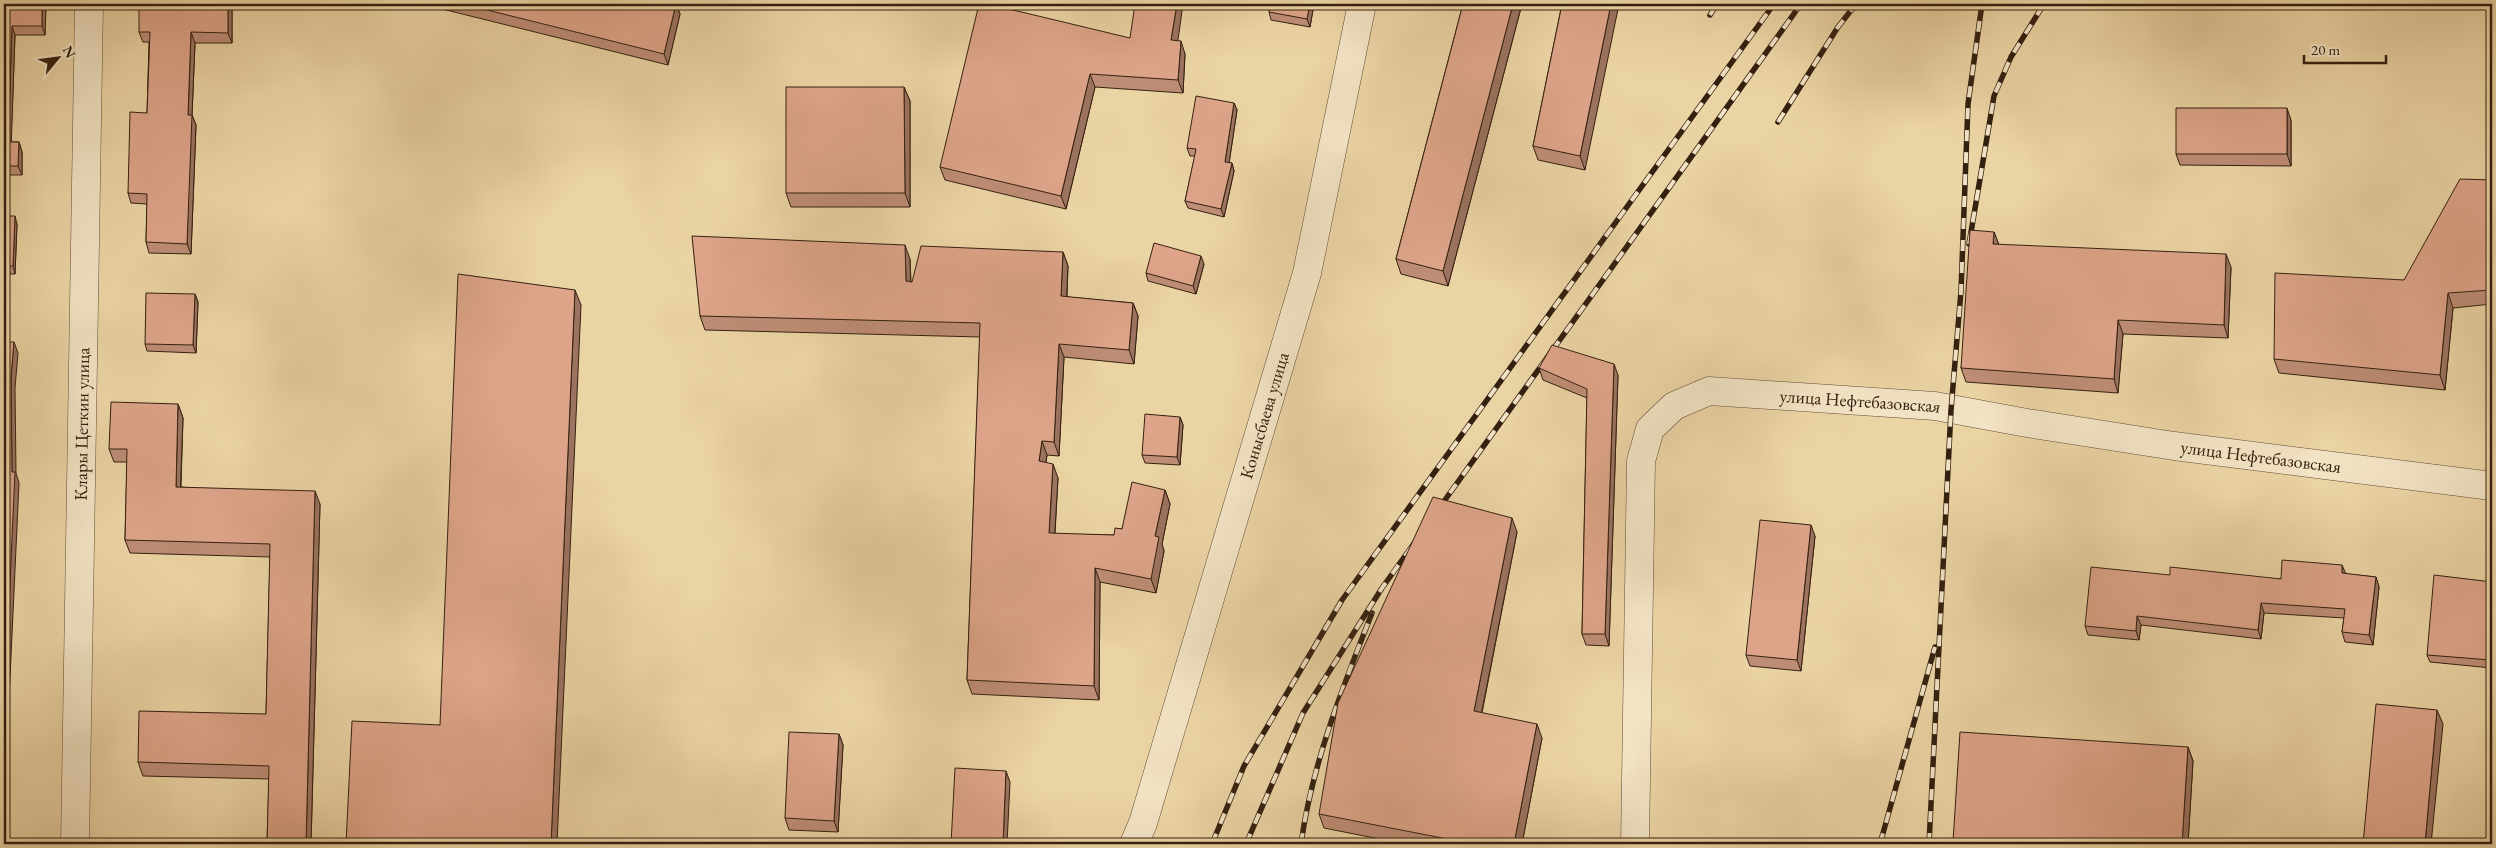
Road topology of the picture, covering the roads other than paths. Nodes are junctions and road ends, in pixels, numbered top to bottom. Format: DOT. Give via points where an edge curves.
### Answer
graph roads {
  1 [pos="89,4"];
  2 [pos="1362,4"];
  3 [pos="2492,486"];
  4 [pos="1138,834"];
  5 [pos="75,844"];
  6 [pos="1636,844"];
  1 -- 5 [label="street, Клары Цеткин улица"];
  2 -- 4 [label="street, Конысбаева улица" via="1308,273"];
  3 -- 6 [label="street, улица Нефтебазовская" via="2174,446 1935,406 1709,391 1674,406 1650,429 1641,461"];
}
